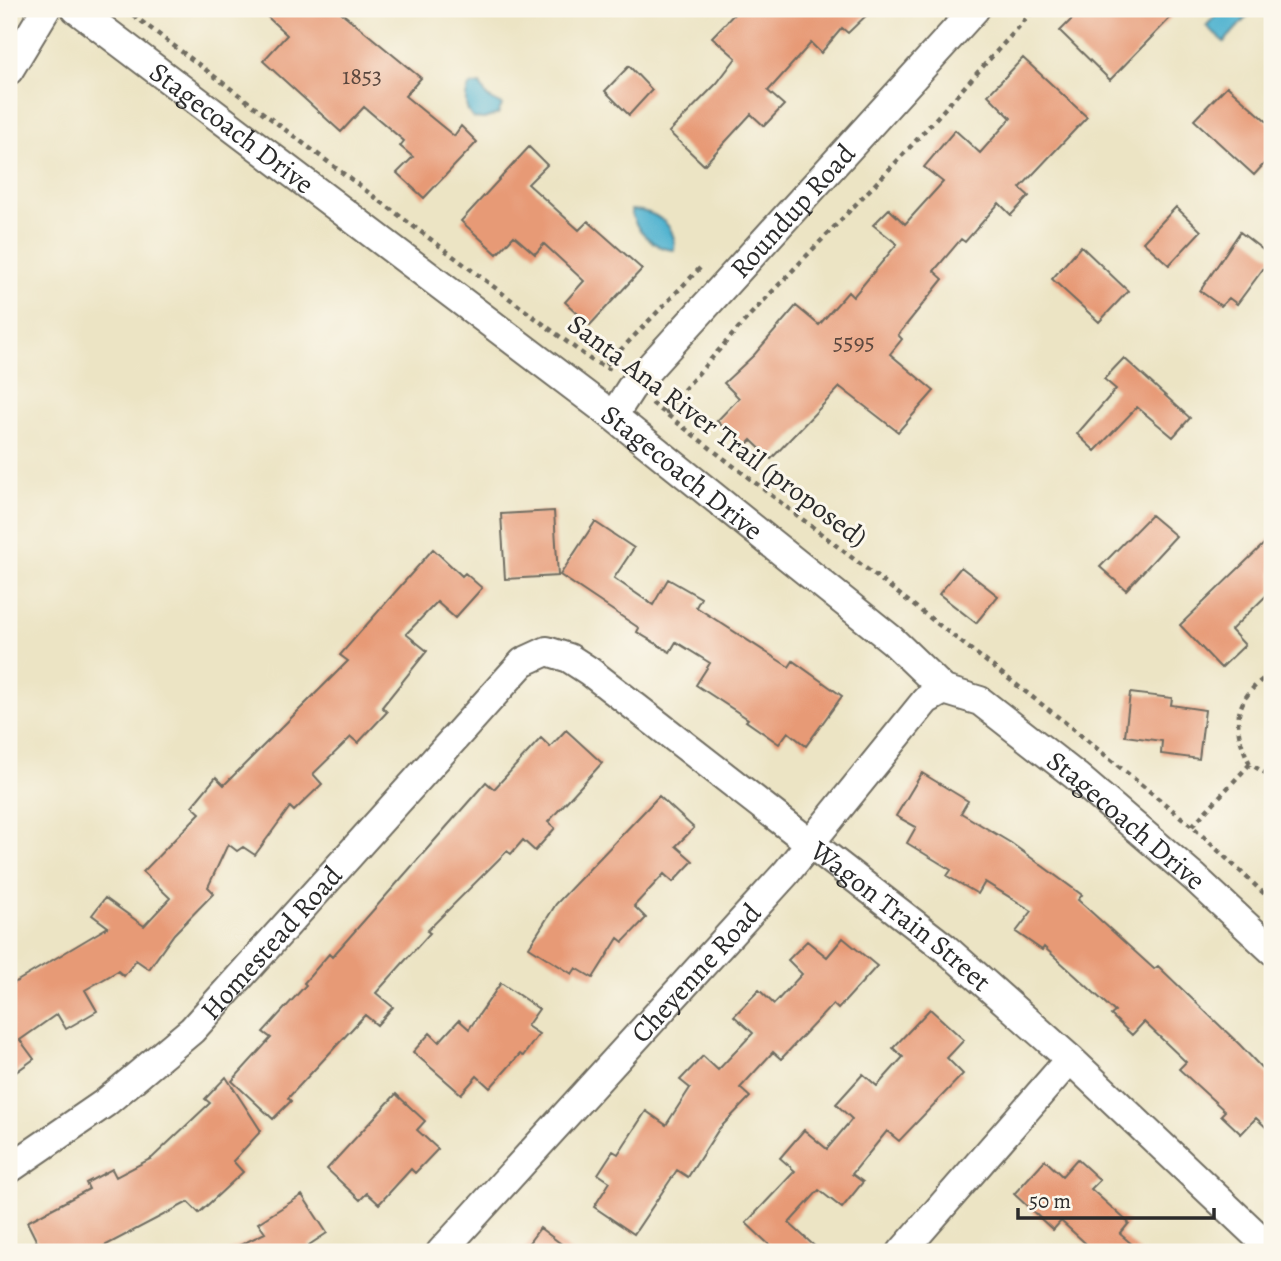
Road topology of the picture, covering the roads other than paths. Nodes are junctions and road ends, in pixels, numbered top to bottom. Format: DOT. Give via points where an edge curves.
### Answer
graph roads {
  1 [pos="46,9"];
  2 [pos="76,9"];
  3 [pos="975,9"];
  4 [pos="9,70"];
  5 [pos="613,416"];
  6 [pos="503,683"];
  7 [pos="944,690"];
  8 [pos="810,844"];
  9 [pos="1272,950"];
  10 [pos="1070,1059"];
  11 [pos="9,1169"];
  12 [pos="1272,1250"];
  13 [pos="441,1252"];
  14 [pos="902,1252"];
  1 -- 4 [label="street"];
  2 -- 5 [label="street, Stagecoach Drive"];
  3 -- 5 [label="street, Roundup Road" via="631,388"];
  5 -- 7 [label="street, Stagecoach Drive" via="892,640"];
  6 -- 8 [label="street, Wagon Train Street" via="523,662 547,651 569,658"];
  6 -- 11 [label="street, Homestead Road" via="192,1030 105,1103"];
  7 -- 8 [label="street, Cheyenne Road" via="926,700"];
  7 -- 9 [label="street, Stagecoach Drive" via="979,701 1076,776"];
  8 -- 10 [label="street, Wagon Train Street" via="945,948"];
  8 -- 13 [label="street, Cheyenne Road"];
  10 -- 12 [label="street, Wagon Train Street"];
  10 -- 14 [label="street"];
}
